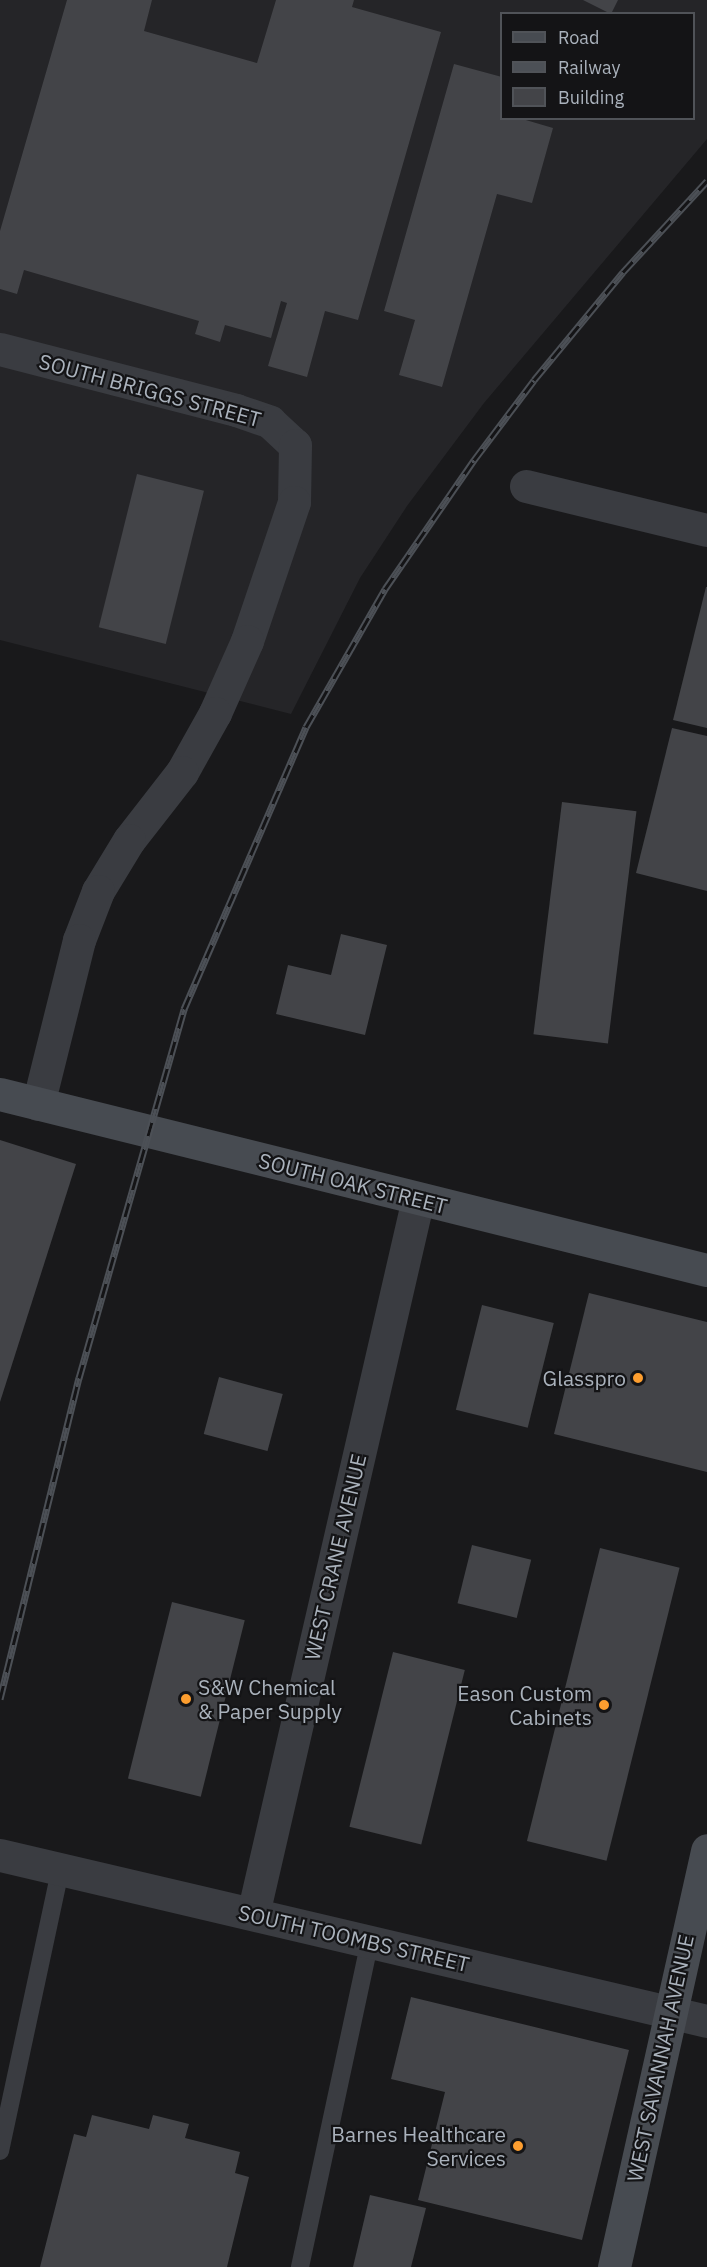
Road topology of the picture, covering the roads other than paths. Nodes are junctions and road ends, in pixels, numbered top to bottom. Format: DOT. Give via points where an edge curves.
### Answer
graph roads {
  1 [pos="0,349"];
  2 [pos="526,486"];
  3 [pos="707,530"];
  4 [pos="0,1094"];
  5 [pos="38,1104"];
  6 [pos="418,1199"];
  7 [pos="707,1270"];
  8 [pos="707,1850"];
  9 [pos="0,1855"];
  10 [pos="60,1870"];
  11 [pos="253,1914"];
  12 [pos="370,1941"];
  13 [pos="669,2011"];
  14 [pos="707,2021"];
  15 [pos="0,2151"];
  16 [pos="300,2267"];
  17 [pos="614,2267"];
  1 -- 5 [label="street, SOUTH BRIGGS STREET" via="236,410 270,422 295,445 294,502 247,641 215,713 182,772 129,840 98,891 79,940"];
  2 -- 3 [label="street"];
  4 -- 5 [label="main road, SOUTH OAK STREET"];
  5 -- 6 [label="main road, SOUTH OAK STREET"];
  6 -- 7 [label="main road, SOUTH OAK STREET"];
  6 -- 11 [label="street, WEST CRANE AVENUE"];
  8 -- 13 [label="main road, WEST SAVANNAH AVENUE"];
  9 -- 10 [label="street, SOUTH TOOMBS STREET"];
  10 -- 11 [label="street, SOUTH TOOMBS STREET"];
  10 -- 15 [label="lane"];
  11 -- 12 [label="street, SOUTH TOOMBS STREET"];
  12 -- 13 [label="street, SOUTH TOOMBS STREET"];
  12 -- 16 [label="lane"];
  13 -- 14 [label="street, SOUTH TOOMBS STREET"];
  13 -- 17 [label="main road, WEST SAVANNAH AVENUE"];
}
